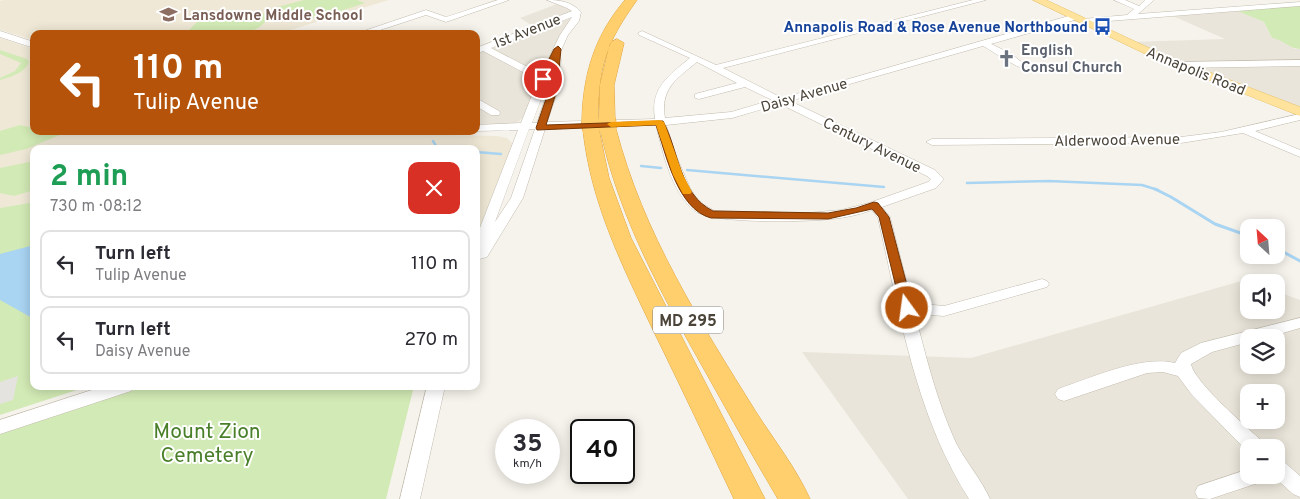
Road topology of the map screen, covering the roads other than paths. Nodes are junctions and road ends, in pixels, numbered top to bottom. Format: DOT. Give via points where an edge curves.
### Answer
graph roads {
  1 [pos="505,0"];
  2 [pos="551,0"];
  3 [pos="631,0"];
  4 [pos="643,0"];
  5 [pos="982,0"];
  6 [pos="1038,0"];
  7 [pos="1118,0"];
  8 [pos="1150,0"];
  9 [pos="1300,4"];
  10 [pos="1140,9"];
  11 [pos="577,12"];
  12 [pos="1130,17"];
  13 [pos="1079,19"];
  14 [pos="371,30"];
  15 [pos="642,33"];
  16 [pos="0,34"];
  17 [pos="30,43"];
  18 [pos="983,43"];
  19 [pos="480,49"];
  20 [pos="558,49"];
  21 [pos="696,58"];
  22 [pos="1300,63"];
  23 [pos="1179,65"];
  24 [pos="1021,66"];
  25 [pos="714,68"];
  26 [pos="543,79"];
  27 [pos="745,84"];
  28 [pos="699,96"];
  29 [pos="781,101"];
  30 [pos="480,104"];
  31 [pos="1300,112"];
  32 [pos="495,113"];
  33 [pos="1300,117"];
  34 [pos="660,122"];
  35 [pos="599,125"];
  36 [pos="480,128"];
  37 [pos="525,128"];
  38 [pos="540,128"];
  39 [pos="1244,130"];
  40 [pos="932,142"];
  41 [pos="1300,154"];
  42 [pos="874,205"];
  43 [pos="480,244"];
  44 [pos="480,257"];
  45 [pos="1042,284"];
  46 [pos="907,308"];
  47 [pos="1300,323"];
  48 [pos="1184,371"];
  49 [pos="113,390"];
  50 [pos="435,390"];
  51 [pos="1064,394"];
  52 [pos="0,427"];
  53 [pos="1247,439"];
  54 [pos="1285,476"];
  55 [pos="1240,481"];
  56 [pos="1300,488"];
  57 [pos="1205,492"];
  58 [pos="410,499"];
  59 [pos="750,499"];
  60 [pos="795,499"];
  61 [pos="980,499"];
  1 -- 14 [label="street" via="446,20 426,12"];
  2 -- 11 [label="street" via="570,6"];
  3 -- 35 [label="highway, MD 295" via="609,30 598,55 591,85"];
  4 -- 35 [label="highway, MD 295" via="628,20 613,55"];
  5 -- 25 [label="street"];
  6 -- 13 [label="main road, Annapolis Road"];
  7 -- 10 [label="street"];
  8 -- 10 [label="street"];
  9 -- 12 [label="street, Daisy Avenue"];
  10 -- 12 [label="street"];
  11 -- 19 [label="street, 1st Avenue"];
  11 -- 20 [label="street"];
  12 -- 13 [label="street, Daisy Avenue"];
  13 -- 18 [label="street, Daisy Avenue"];
  13 -- 23 [label="main road, Annapolis Road"];
  15 -- 21 [label="street, Century Avenue"];
  16 -- 17 [label="street"];
  18 -- 24 [label="street"];
  18 -- 29 [label="street, Daisy Avenue"];
  19 -- 26 [label="street"];
  20 -- 26 [label="street"];
  20 -- 38 [label="street" via="553,90"];
  21 -- 25 [label="street, Century Avenue"];
  21 -- 34 [label="street" via="662,89 658,105"];
  22 -- 23 [label="street"];
  23 -- 31 [label="main road, Annapolis Road"];
  25 -- 27 [label="street, Century Avenue"];
  26 -- 37 [label="street"];
  27 -- 28 [label="street"];
  27 -- 29 [label="street, Century Avenue"];
  29 -- 34 [label="street, Daisy Avenue" via="732,115"];
  29 -- 42 [label="street, Century Avenue" via="938,179 932,185"];
  30 -- 32 [label="street"];
  33 -- 39 [label="street, Alderwood Avenue"];
  34 -- 38 [label="street, Daisy Avenue"];
  34 -- 42 [label="street" via="678,175 690,198 711,214 828,216"];
  35 -- 59 [label="highway, MD 295" via="597,170 613,222"];
  35 -- 60 [label="highway, MD 295" via="649,249"];
  36 -- 37 [label="street, Daisy Avenue"];
  37 -- 38 [label="street, Daisy Avenue"];
  37 -- 43 [label="street"];
  38 -- 44 [label="street" via="517,198"];
  39 -- 40 [label="street, Alderwood Avenue" via="1181,140"];
  39 -- 41 [label="street"];
  42 -- 46 [label="street" via="884,217"];
  45 -- 46 [label="street" via="944,311"];
  46 -- 61 [label="street" via="928,393 943,434"];
  47 -- 48 [label="street" via="1196,351 1183,363"];
  48 -- 51 [label="street" via="1163,366 1146,367"];
  48 -- 53 [label="street" via="1198,390"];
  49 -- 52 [label="street"];
  50 -- 58 [label="street"];
  54 -- 56 [label="street"];
  55 -- 57 [label="street"];
}
